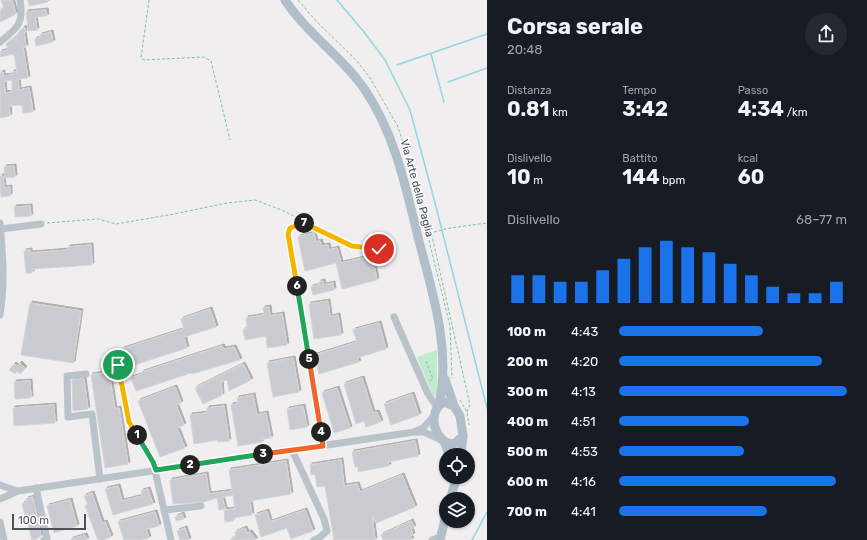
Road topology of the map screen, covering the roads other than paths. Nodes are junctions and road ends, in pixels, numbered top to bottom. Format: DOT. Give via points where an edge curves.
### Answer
graph roads {
  1 [pos="20,0"];
  2 [pos="285,0"];
  3 [pos="0,42"];
  4 [pos="41,224"];
  5 [pos="0,226"];
  6 [pos="289,241"];
  7 [pos="0,315"];
  8 [pos="394,317"];
  9 [pos="118,365"];
  10 [pos="444,370"];
  11 [pos="86,374"];
  12 [pos="454,406"];
  13 [pos="437,409"];
  14 [pos="414,432"];
  15 [pos="463,436"];
  16 [pos="443,442"];
  17 [pos="323,446"];
  18 [pos="446,448"];
  19 [pos="462,448"];
  20 [pos="292,450"];
  21 [pos="156,470"];
  22 [pos="100,479"];
  23 [pos="0,486"];
  24 [pos="36,488"];
  25 [pos="18,491"];
  26 [pos="0,500"];
  27 [pos="201,506"];
  28 [pos="165,510"];
  29 [pos="0,522"];
  30 [pos="441,528"];
  31 [pos="327,531"];
  32 [pos="437,539"];
  33 [pos="4,540"];
  34 [pos="44,540"];
  35 [pos="171,540"];
  36 [pos="314,540"];
  37 [pos="329,540"];
  1 -- 3 [label="street" via="22,10 18,27"];
  2 -- 10 [label="main road, Via Arte della Paglia" via="302,22 357,79 389,134 399,162 437,310"];
  4 -- 5 [label="street"];
  5 -- 7 [label="street" via="4,268"];
  6 -- 17 [label="street"];
  8 -- 13 [label="street"];
  9 -- 21 [label="street" via="129,422"];
  10 -- 12 [label="main road, Via Arte della Paglia"];
  10 -- 13 [label="main road, Via Arte della Paglia"];
  11 -- 22 [label="street" via="67,376 68,417 92,414"];
  12 -- 13 [label="main road" via="449,403"];
  12 -- 15 [label="main road, Via Arte della Paglia" via="460,416"];
  13 -- 14 [label="street" via="423,428"];
  13 -- 16 [label="main road, Via Arte della Paglia" via="437,433"];
  14 -- 16 [label="street" via="424,432"];
  14 -- 17 [label="street"];
  15 -- 16 [label="main road" via="454,444"];
  15 -- 19 [label="main road, Via Arte della Paglia"];
  16 -- 18 [label="main road, Via Arte della Paglia"];
  17 -- 20 [label="street"];
  20 -- 21 [label="street"];
  20 -- 31 [label="street" via="324,519"];
  21 -- 22 [label="street"];
  21 -- 28 [label="street"];
  22 -- 24 [label="street"];
  23 -- 25 [label="street"];
  24 -- 25 [label="street"];
  24 -- 34 [label="street" via="47,539"];
  25 -- 26 [label="street"];
  27 -- 28 [label="street"];
  28 -- 35 [label="street"];
  29 -- 33 [label="street"];
  30 -- 32 [label="main road"];
  31 -- 36 [label="street"];
  31 -- 37 [label="street"];
}
